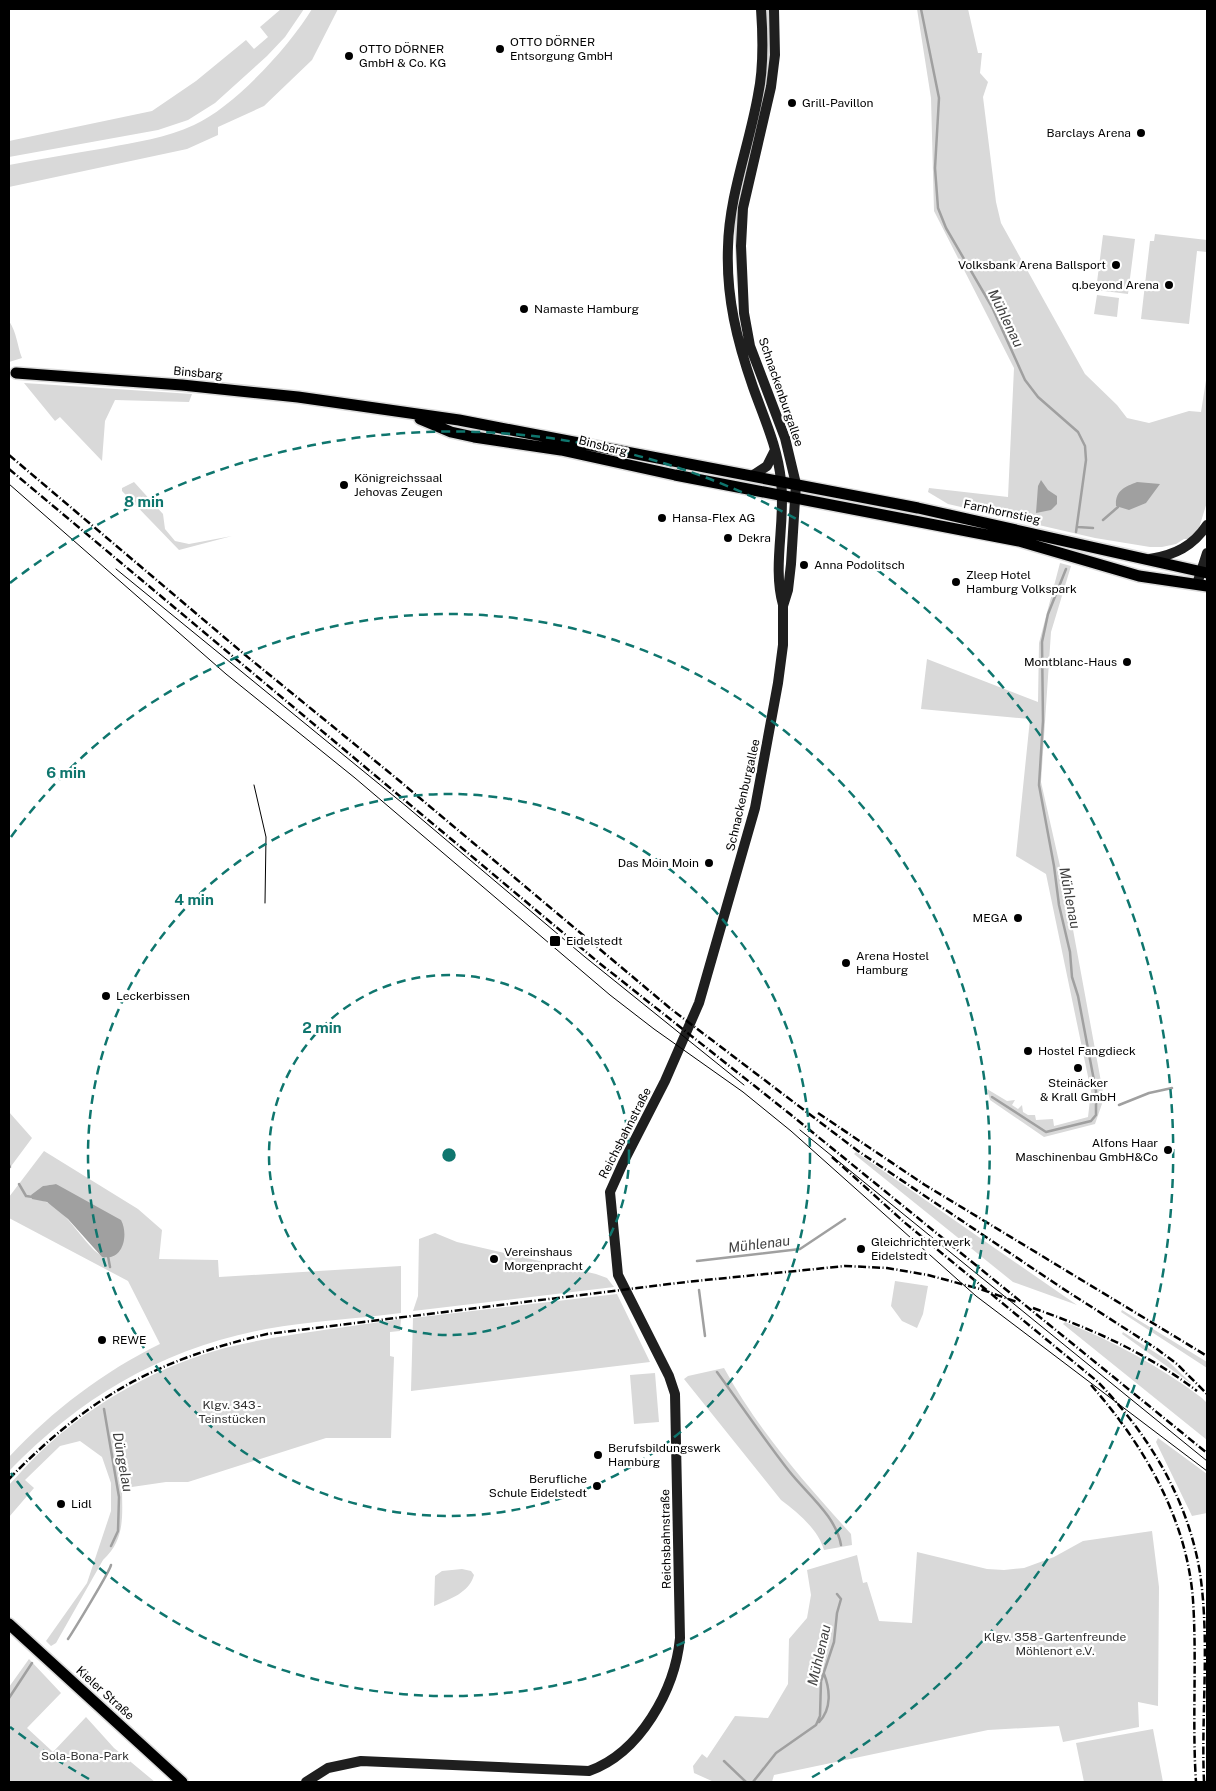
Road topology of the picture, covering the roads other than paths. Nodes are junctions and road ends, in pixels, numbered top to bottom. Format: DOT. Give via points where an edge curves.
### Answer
graph roads {
  1 [pos="761,9"];
  2 [pos="774,9"];
  3 [pos="16,374"];
  4 [pos="406,414"];
  5 [pos="775,450"];
  6 [pos="752,476"];
  7 [pos="781,481"];
  8 [pos="796,484"];
  9 [pos="782,496"];
  10 [pos="796,498"];
  11 [pos="1207,525"];
  12 [pos="1207,552"];
  13 [pos="1147,560"];
  14 [pos="1204,573"];
  15 [pos="1202,585"];
  16 [pos="783,606"];
  17 [pos="705,986"];
  18 [pos="9,1624"];
  19 [pos="182,1782"];
  20 [pos="306,1782"];
  1 -- 5 [label="street, Schnackenburgallee" via="761,79 733,205 728,278 737,337"];
  2 -- 8 [label="street, Schnackenburgallee" via="775,56 771,87 741,223 742,288 750,346 785,438"];
  3 -- 4 [label="main road, Binsbarg" via="182,385 298,397"];
  4 -- 6 [label="main road, Binsbarg" via="459,420"];
  4 -- 9 [label="main road, Binsbarg" via="451,432 578,453 626,466"];
  5 -- 6 [label="street" via="767,466"];
  5 -- 7 [label="street, Schnackenburgallee"];
  6 -- 7 [label="main road, Binsbarg"];
  7 -- 8 [label="main road, Binsbarg"];
  7 -- 9 [label="street, Schnackenburgallee"];
  8 -- 10 [label="street, Schnackenburgallee"];
  8 -- 13 [label="main road, Farnhornstieg" via="1007,527"];
  9 -- 10 [label="main road, Binsbarg"];
  9 -- 16 [label="street, Schnackenburgallee" via="778,588"];
  10 -- 15 [label="main road, Farnhornstieg" via="1019,540 1139,576"];
  10 -- 16 [label="street, Schnackenburgallee" via="788,590"];
  11 -- 13 [label="street" via="1187,547"];
  12 -- 14 [label="street"];
  13 -- 14 [label="main road, Farnhornstieg"];
  14 -- 15 [label="street"];
  16 -- 17 [label="street, Schnackenburgallee" via="783,645 766,754 747,837"];
  17 -- 20 [label="street, Reichsbahnstraße" via="665,1081 610,1192 618,1275 675,1394 680,1638 675,1665 655,1710 621,1754 604,1766 589,1771 361,1760 328,1768"];
  18 -- 19 [label="main road, Kieler Straße"];
}
